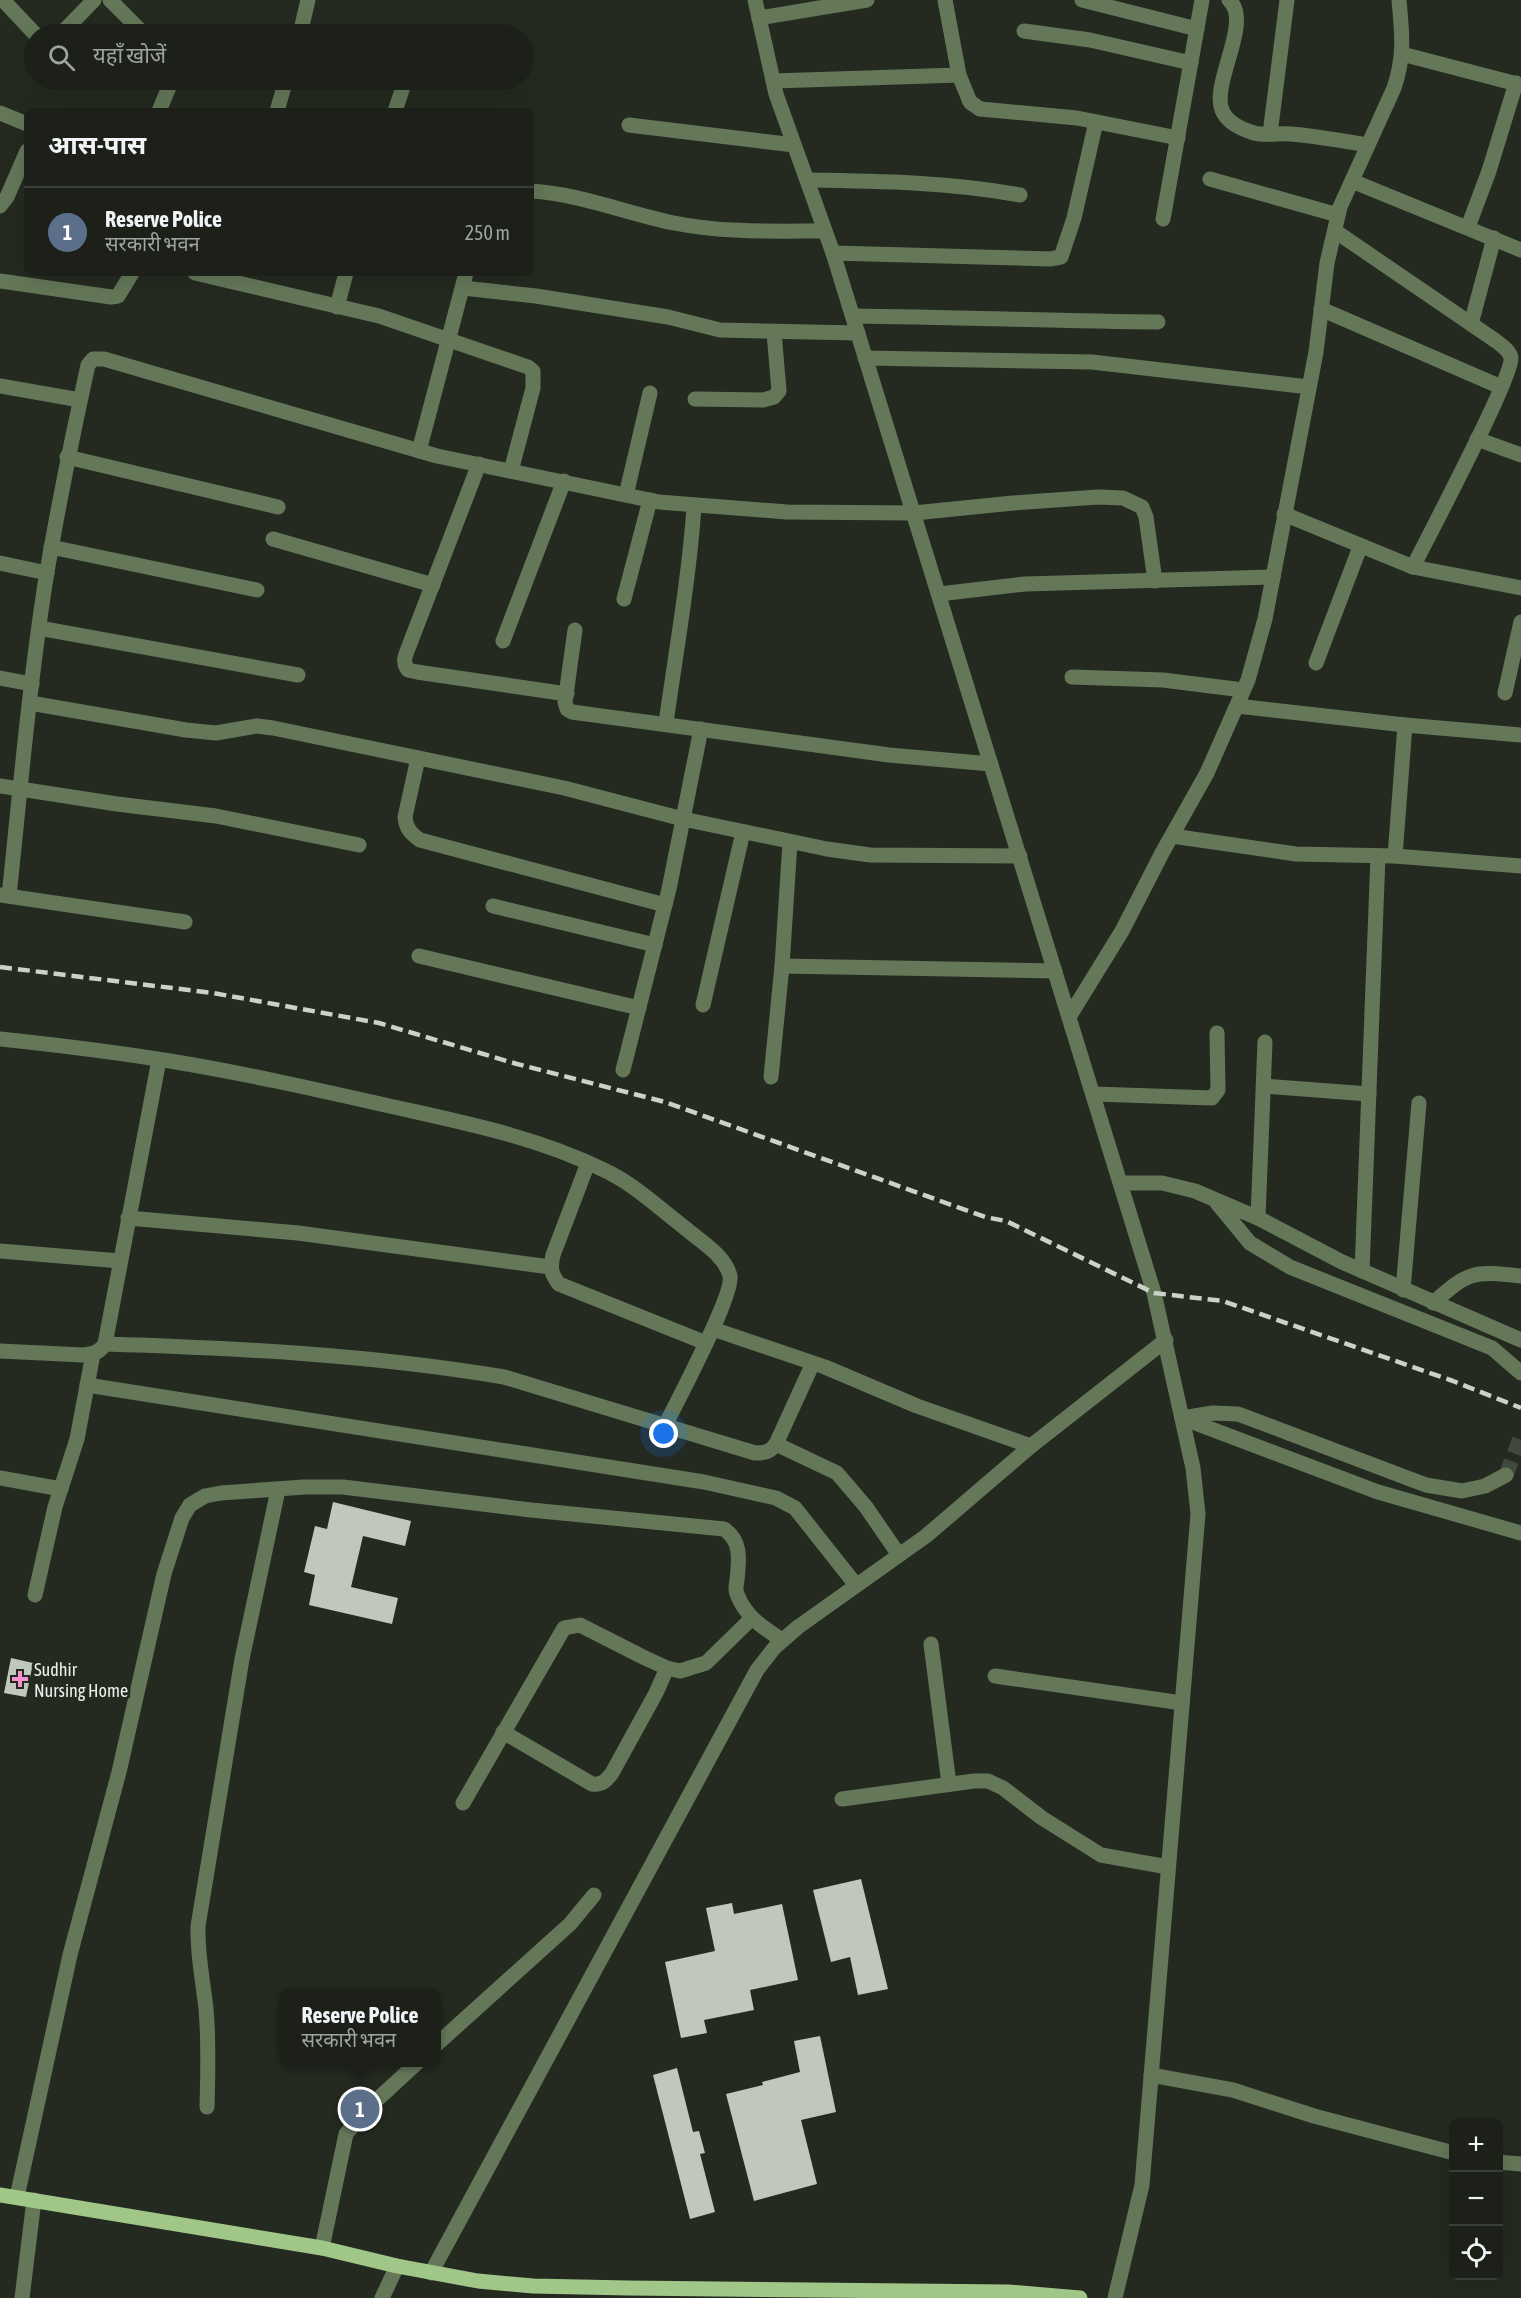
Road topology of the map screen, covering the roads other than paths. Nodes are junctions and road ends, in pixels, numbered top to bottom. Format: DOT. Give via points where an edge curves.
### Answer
graph roads {
  1 [pos="3,0"];
  2 [pos="94,0"];
  3 [pos="110,0"];
  4 [pos="308,0"];
  5 [pos="755,0"];
  6 [pos="867,0"];
  7 [pos="945,0"];
  8 [pos="1082,0"];
  9 [pos="1202,0"];
  10 [pos="1229,0"];
  11 [pos="1287,0"];
  12 [pos="1399,0"];
  13 [pos="759,18"];
  14 [pos="26,24"];
  15 [pos="71,24"];
  16 [pos="134,24"];
  17 [pos="302,24"];
  18 [pos="1197,29"];
  19 [pos="1024,31"];
  20 [pos="1402,54"];
  21 [pos="1191,63"];
  22 [pos="959,75"];
  23 [pos="773,81"];
  24 [pos="1518,84"];
  25 [pos="168,90"];
  26 [pos="283,90"];
  27 [pos="402,90"];
  28 [pos="160,108"];
  29 [pos="278,108"];
  30 [pos="396,108"];
  31 [pos="0,113"];
  32 [pos="1096,122"];
  33 [pos="24,123"];
  34 [pos="629,125"];
  35 [pos="1270,134"];
  36 [pos="1178,138"];
  37 [pos="794,145"];
  38 [pos="1368,145"];
  39 [pos="24,158"];
  40 [pos="1210,179"];
  41 [pos="807,180"];
  42 [pos="1352,181"];
  43 [pos="534,191"];
  44 [pos="1020,195"];
  45 [pos="0,206"];
  46 [pos="1338,215"];
  47 [pos="1163,219"];
  48 [pos="1468,227"];
  49 [pos="825,231"];
  50 [pos="1335,231"];
  51 [pos="1494,238"];
  52 [pos="1521,250"];
  53 [pos="833,253"];
  54 [pos="130,276"];
  55 [pos="208,276"];
  56 [pos="345,276"];
  57 [pos="465,280"];
  58 [pos="0,281"];
  59 [pos="337,307"];
  60 [pos="1321,309"];
  61 [pos="853,316"];
  62 [pos="1158,322"];
  63 [pos="1471,324"];
  64 [pos="774,332"];
  65 [pos="858,333"];
  66 [pos="450,340"];
  67 [pos="866,358"];
  68 [pos="1516,361"];
  69 [pos="0,386"];
  70 [pos="1309,387"];
  71 [pos="1501,387"];
  72 [pos="650,393"];
  73 [pos="695,399"];
  74 [pos="80,400"];
  75 [pos="1477,439"];
  76 [pos="419,451"];
  77 [pos="1521,455"];
  78 [pos="67,457"];
  79 [pos="479,464"];
  80 [pos="511,471"];
  81 [pos="564,482"];
  82 [pos="626,495"];
  83 [pos="650,500"];
  84 [pos="278,507"];
  85 [pos="694,507"];
  86 [pos="914,513"];
  87 [pos="1284,514"];
  88 [pos="273,540"];
  89 [pos="51,547"];
  90 [pos="1360,547"];
  91 [pos="0,563"];
  92 [pos="1413,567"];
  93 [pos="47,573"];
  94 [pos="1273,576"];
  95 [pos="1155,581"];
  96 [pos="433,585"];
  97 [pos="1521,588"];
  98 [pos="257,590"];
  99 [pos="939,594"];
  100 [pos="624,599"];
  101 [pos="1521,622"];
  102 [pos="39,628"];
  103 [pos="575,630"];
  104 [pos="503,641"];
  105 [pos="1316,663"];
  106 [pos="298,675"];
  107 [pos="1072,677"];
  108 [pos="0,678"];
  109 [pos="32,684"];
  110 [pos="1243,690"];
  111 [pos="1505,693"];
  112 [pos="567,694"];
  113 [pos="30,703"];
  114 [pos="1237,706"];
  115 [pos="666,723"];
  116 [pos="1406,725"];
  117 [pos="701,729"];
  118 [pos="1521,735"];
  119 [pos="418,758"];
  120 [pos="991,764"];
  121 [pos="0,786"];
  122 [pos="20,789"];
  123 [pos="683,819"];
  124 [pos="743,832"];
  125 [pos="1172,836"];
  126 [pos="790,842"];
  127 [pos="359,845"];
  128 [pos="1020,856"];
  129 [pos="1378,856"];
  130 [pos="1395,856"];
  131 [pos="1521,867"];
  132 [pos="4,896"];
  133 [pos="665,905"];
  134 [pos="493,906"];
  135 [pos="185,922"];
  136 [pos="655,945"];
  137 [pos="419,956"];
  138 [pos="782,966"];
  139 [pos="1055,971"];
  140 [pos="703,1005"];
  141 [pos="639,1008"];
  142 [pos="1070,1017"];
  143 [pos="1217,1033"];
  144 [pos="0,1039"];
  145 [pos="1265,1042"];
  146 [pos="159,1060"];
  147 [pos="623,1070"];
  148 [pos="771,1077"];
  149 [pos="1264,1086"];
  150 [pos="1094,1094"];
  151 [pos="1369,1094"];
  152 [pos="1419,1103"];
  153 [pos="588,1163"];
  154 [pos="1121,1183"];
  155 [pos="1215,1200"];
  156 [pos="128,1218"];
  157 [pos="1258,1218"];
  158 [pos="0,1251"];
  159 [pos="120,1261"];
  160 [pos="550,1267"];
  161 [pos="1362,1271"];
  162 [pos="1521,1276"];
  163 [pos="1403,1290"];
  164 [pos="1433,1303"];
  165 [pos="713,1329"];
  166 [pos="1166,1340"];
  167 [pos="1521,1340"];
  168 [pos="706,1343"];
  169 [pos="105,1344"];
  170 [pos="0,1351"];
  171 [pos="93,1354"];
  172 [pos="813,1363"];
  173 [pos="1521,1373"];
  174 [pos="87,1385"];
  175 [pos="1182,1418"];
  176 [pos="666,1424"];
  177 [pos="776,1444"];
  178 [pos="1030,1446"];
  179 [pos="1506,1475"];
  180 [pos="0,1478"];
  181 [pos="60,1489"];
  182 [pos="278,1490"];
  183 [pos="1521,1533"];
  184 [pos="899,1555"];
  185 [pos="856,1585"];
  186 [pos="35,1595"];
  187 [pos="751,1618"];
  188 [pos="782,1640"];
  189 [pos="931,1644"];
  190 [pos="667,1668"];
  191 [pos="996,1676"];
  192 [pos="1182,1703"];
  193 [pos="503,1732"];
  194 [pos="949,1784"];
  195 [pos="842,1799"];
  196 [pos="462,1803"];
  197 [pos="1168,1867"];
  198 [pos="594,1895"];
  199 [pos="441,2040"];
  200 [pos="413,2067"];
  201 [pos="1151,2075"];
  202 [pos="207,2107"];
  203 [pos="1449,2152"];
  204 [pos="1503,2162"];
  205 [pos="1521,2164"];
  206 [pos="0,2195"];
  207 [pos="17,2197"];
  208 [pos="34,2200"];
  209 [pos="322,2248"];
  210 [pos="397,2266"];
  211 [pos="431,2273"];
  212 [pos="832,2293"];
  213 [pos="22,2298"];
  214 [pos="382,2298"];
  215 [pos="1080,2298"];
  216 [pos="1115,2298"];
  1 -- 14 [label="street"];
  2 -- 15 [label="street"];
  3 -- 16 [label="street"];
  4 -- 17 [label="street"];
  5 -- 13 [label="street"];
  6 -- 13 [label="street"];
  7 -- 22 [label="street"];
  8 -- 18 [label="street"];
  9 -- 18 [label="street"];
  10 -- 35 [label="street" via="1236,10 1236,24 1219,101 1222,112 1233,124 1254,133"];
  11 -- 35 [label="street"];
  12 -- 20 [label="street"];
  13 -- 23 [label="street"];
  18 -- 21 [label="street"];
  19 -- 21 [label="street" via="1090,40"];
  20 -- 24 [label="street"];
  20 -- 38 [label="street" via="1394,88"];
  21 -- 36 [label="street"];
  22 -- 23 [label="street"];
  22 -- 32 [label="street" via="970,102 980,109"];
  23 -- 37 [label="street"];
  24 -- 48 [label="street"];
  25 -- 28 [label="street"];
  26 -- 29 [label="street"];
  27 -- 30 [label="street"];
  31 -- 33 [label="street"];
  32 -- 36 [label="street"];
  32 -- 53 [label="street" via="1061,256 1050,260"];
  34 -- 37 [label="street"];
  35 -- 38 [label="street"];
  36 -- 47 [label="street"];
  37 -- 41 [label="street"];
  38 -- 42 [label="street"];
  39 -- 45 [label="street"];
  40 -- 46 [label="street"];
  41 -- 44 [label="street" via="978,187"];
  41 -- 49 [label="street"];
  42 -- 46 [label="street"];
  42 -- 48 [label="street"];
  43 -- 49 [label="street" via="584,198 675,223 760,231"];
  46 -- 50 [label="street"];
  48 -- 51 [label="street"];
  49 -- 53 [label="street"];
  50 -- 60 [label="street"];
  50 -- 63 [label="street"];
  51 -- 52 [label="street"];
  51 -- 63 [label="street"];
  53 -- 61 [label="street"];
  54 -- 58 [label="street" via="118,296 111,297"];
  55 -- 59 [label="street"];
  56 -- 59 [label="street"];
  57 -- 64 [label="street" via="720,330"];
  57 -- 66 [label="street"];
  59 -- 66 [label="street" via="379,316"];
  60 -- 70 [label="street"];
  60 -- 71 [label="street"];
  61 -- 62 [label="street"];
  61 -- 65 [label="street"];
  63 -- 68 [label="street"];
  64 -- 65 [label="street"];
  64 -- 73 [label="street" via="779,391 774,397"];
  65 -- 67 [label="street"];
  66 -- 76 [label="street"];
  66 -- 80 [label="street" via="533,371 533,388"];
  67 -- 70 [label="street" via="1092,362"];
  67 -- 86 [label="street"];
  68 -- 71 [label="street"];
  69 -- 74 [label="street"];
  70 -- 87 [label="street"];
  71 -- 75 [label="street"];
  72 -- 82 [label="street"];
  74 -- 76 [label="street" via="88,365 93,359 104,359"];
  74 -- 78 [label="street"];
  75 -- 77 [label="street"];
  75 -- 92 [label="street"];
  76 -- 79 [label="street"];
  78 -- 84 [label="street"];
  78 -- 89 [label="street"];
  79 -- 80 [label="street"];
  79 -- 96 [label="street"];
  80 -- 81 [label="street"];
  81 -- 82 [label="street"];
  81 -- 104 [label="street"];
  82 -- 83 [label="street"];
  83 -- 85 [label="street"];
  83 -- 100 [label="street"];
  85 -- 86 [label="street"];
  85 -- 115 [label="street"];
  86 -- 95 [label="street" via="1124,498 1142,507 1146,517"];
  86 -- 99 [label="street"];
  87 -- 90 [label="street"];
  87 -- 94 [label="street"];
  88 -- 96 [label="street"];
  89 -- 93 [label="street"];
  89 -- 98 [label="street"];
  90 -- 92 [label="street"];
  90 -- 105 [label="street"];
  91 -- 93 [label="street"];
  92 -- 97 [label="street"];
  93 -- 102 [label="street"];
  94 -- 95 [label="street"];
  94 -- 110 [label="street" via="1265,619"];
  95 -- 99 [label="street" via="1025,584"];
  96 -- 112 [label="street" via="405,658 408,670"];
  99 -- 120 [label="street"];
  101 -- 111 [label="street"];
  102 -- 106 [label="street"];
  102 -- 109 [label="street"];
  103 -- 112 [label="street"];
  107 -- 110 [label="street" via="1163,680"];
  108 -- 109 [label="street"];
  109 -- 113 [label="street"];
  110 -- 114 [label="street"];
  112 -- 115 [label="street" via="567,709 572,712"];
  113 -- 119 [label="street" via="186,730 216,733 257,726 273,728"];
  113 -- 122 [label="street"];
  114 -- 116 [label="street"];
  114 -- 125 [label="street" via="1208,773"];
  115 -- 117 [label="street"];
  116 -- 118 [label="street"];
  116 -- 130 [label="street"];
  117 -- 120 [label="street" via="889,755"];
  117 -- 123 [label="street"];
  119 -- 123 [label="street" via="564,788"];
  119 -- 133 [label="street" via="405,825 420,840"];
  120 -- 128 [label="street"];
  121 -- 122 [label="street"];
  122 -- 127 [label="street" via="216,816"];
  122 -- 132 [label="street"];
  123 -- 124 [label="street"];
  123 -- 133 [label="street"];
  124 -- 126 [label="street"];
  124 -- 140 [label="street"];
  125 -- 129 [label="street" via="1296,854"];
  125 -- 142 [label="street" via="1122,931"];
  126 -- 128 [label="street" via="870,855"];
  126 -- 138 [label="street"];
  128 -- 139 [label="street"];
  129 -- 130 [label="street"];
  129 -- 151 [label="street"];
  130 -- 131 [label="street"];
  132 -- 135 [label="street"];
  133 -- 136 [label="street"];
  134 -- 136 [label="street"];
  136 -- 141 [label="street"];
  137 -- 141 [label="street"];
  138 -- 139 [label="street"];
  138 -- 148 [label="street"];
  139 -- 142 [label="street"];
  141 -- 147 [label="street"];
  142 -- 150 [label="street"];
  143 -- 150 [label="street" via="1218,1090 1212,1098"];
  144 -- 146 [label="street"];
  145 -- 149 [label="street"];
  146 -- 153 [label="street" via="273,1080 490,1129"];
  146 -- 156 [label="street"];
  149 -- 151 [label="street"];
  149 -- 157 [label="street"];
  150 -- 154 [label="street"];
  151 -- 161 [label="street"];
  152 -- 163 [label="street"];
  153 -- 160 [label="street"];
  153 -- 165 [label="street" via="638,1190 724,1263 730,1286"];
  154 -- 155 [label="street" via="1162,1184"];
  154 -- 166 [label="street"];
  155 -- 157 [label="street"];
  155 -- 173 [label="street" via="1251,1243 1290,1267 1492,1348"];
  156 -- 159 [label="street"];
  156 -- 160 [label="street" via="298,1233"];
  157 -- 161 [label="street"];
  158 -- 159 [label="street"];
  159 -- 169 [label="street"];
  160 -- 168 [label="street" via="559,1284"];
  161 -- 163 [label="street"];
  162 -- 164 [label="street" via="1474,1274 1459,1280"];
  163 -- 164 [label="street"];
  164 -- 167 [label="street"];
  165 -- 168 [label="street"];
  165 -- 172 [label="street"];
  166 -- 175 [label="street"];
  166 -- 178 [label="street"];
  168 -- 176 [label="street"];
  169 -- 171 [label="street"];
  169 -- 176 [label="street" via="343,1357 474,1372 504,1377"];
  170 -- 171 [label="street"];
  171 -- 174 [label="street"];
  172 -- 177 [label="street"];
  172 -- 178 [label="street" via="917,1406"];
  174 -- 181 [label="street" via="78,1439"];
  174 -- 185 [label="street" via="693,1480 776,1498 795,1508"];
  175 -- 179 [label="street" via="1238,1414 1426,1485 1462,1491 1485,1486"];
  175 -- 183 [label="street" via="1378,1492"];
  175 -- 192 [label="street" via="1198,1514"];
  176 -- 177 [label="street" via="756,1453 771,1451"];
  177 -- 184 [label="street" via="837,1473"];
  178 -- 184 [label="street"];
  180 -- 181 [label="street"];
  181 -- 186 [label="street"];
  182 -- 187 [label="street" via="343,1487 724,1529 734,1536 737,1546 735,1592"];
  182 -- 202 [label="street" via="242,1659 198,1926 197,1951 208,2040"];
  182 -- 207 [label="street" via="205,1496 190,1504 182,1518 164,1574 119,1772 70,1954"];
  184 -- 185 [label="street"];
  185 -- 188 [label="street"];
  187 -- 188 [label="street"];
  187 -- 190 [label="street" via="706,1664 680,1671"];
  188 -- 211 [label="street" via="757,1670"];
  189 -- 194 [label="street"];
  190 -- 193 [label="street" via="580,1624 564,1628"];
  190 -- 193 [label="street" via="612,1773 599,1785"];
  191 -- 192 [label="street"];
  192 -- 197 [label="street"];
  193 -- 196 [label="street"];
  194 -- 195 [label="street"];
  194 -- 197 [label="street" via="988,1781 1101,1855"];
  197 -- 201 [label="street"];
  198 -- 199 [label="street" via="570,1924"];
  200 -- 209 [label="street" via="346,2134"];
  201 -- 203 [label="street" via="1233,2090"];
  201 -- 216 [label="street" via="1142,2185"];
  204 -- 205 [label="street"];
  206 -- 207 [label="main road"];
  207 -- 208 [label="main road"];
  208 -- 209 [label="main road"];
  208 -- 213 [label="street"];
  209 -- 210 [label="main road"];
  210 -- 211 [label="main road"];
  210 -- 214 [label="street"];
  211 -- 212 [label="main road" via="533,2286"];
  212 -- 215 [label="main road" via="1009,2292"];
}
